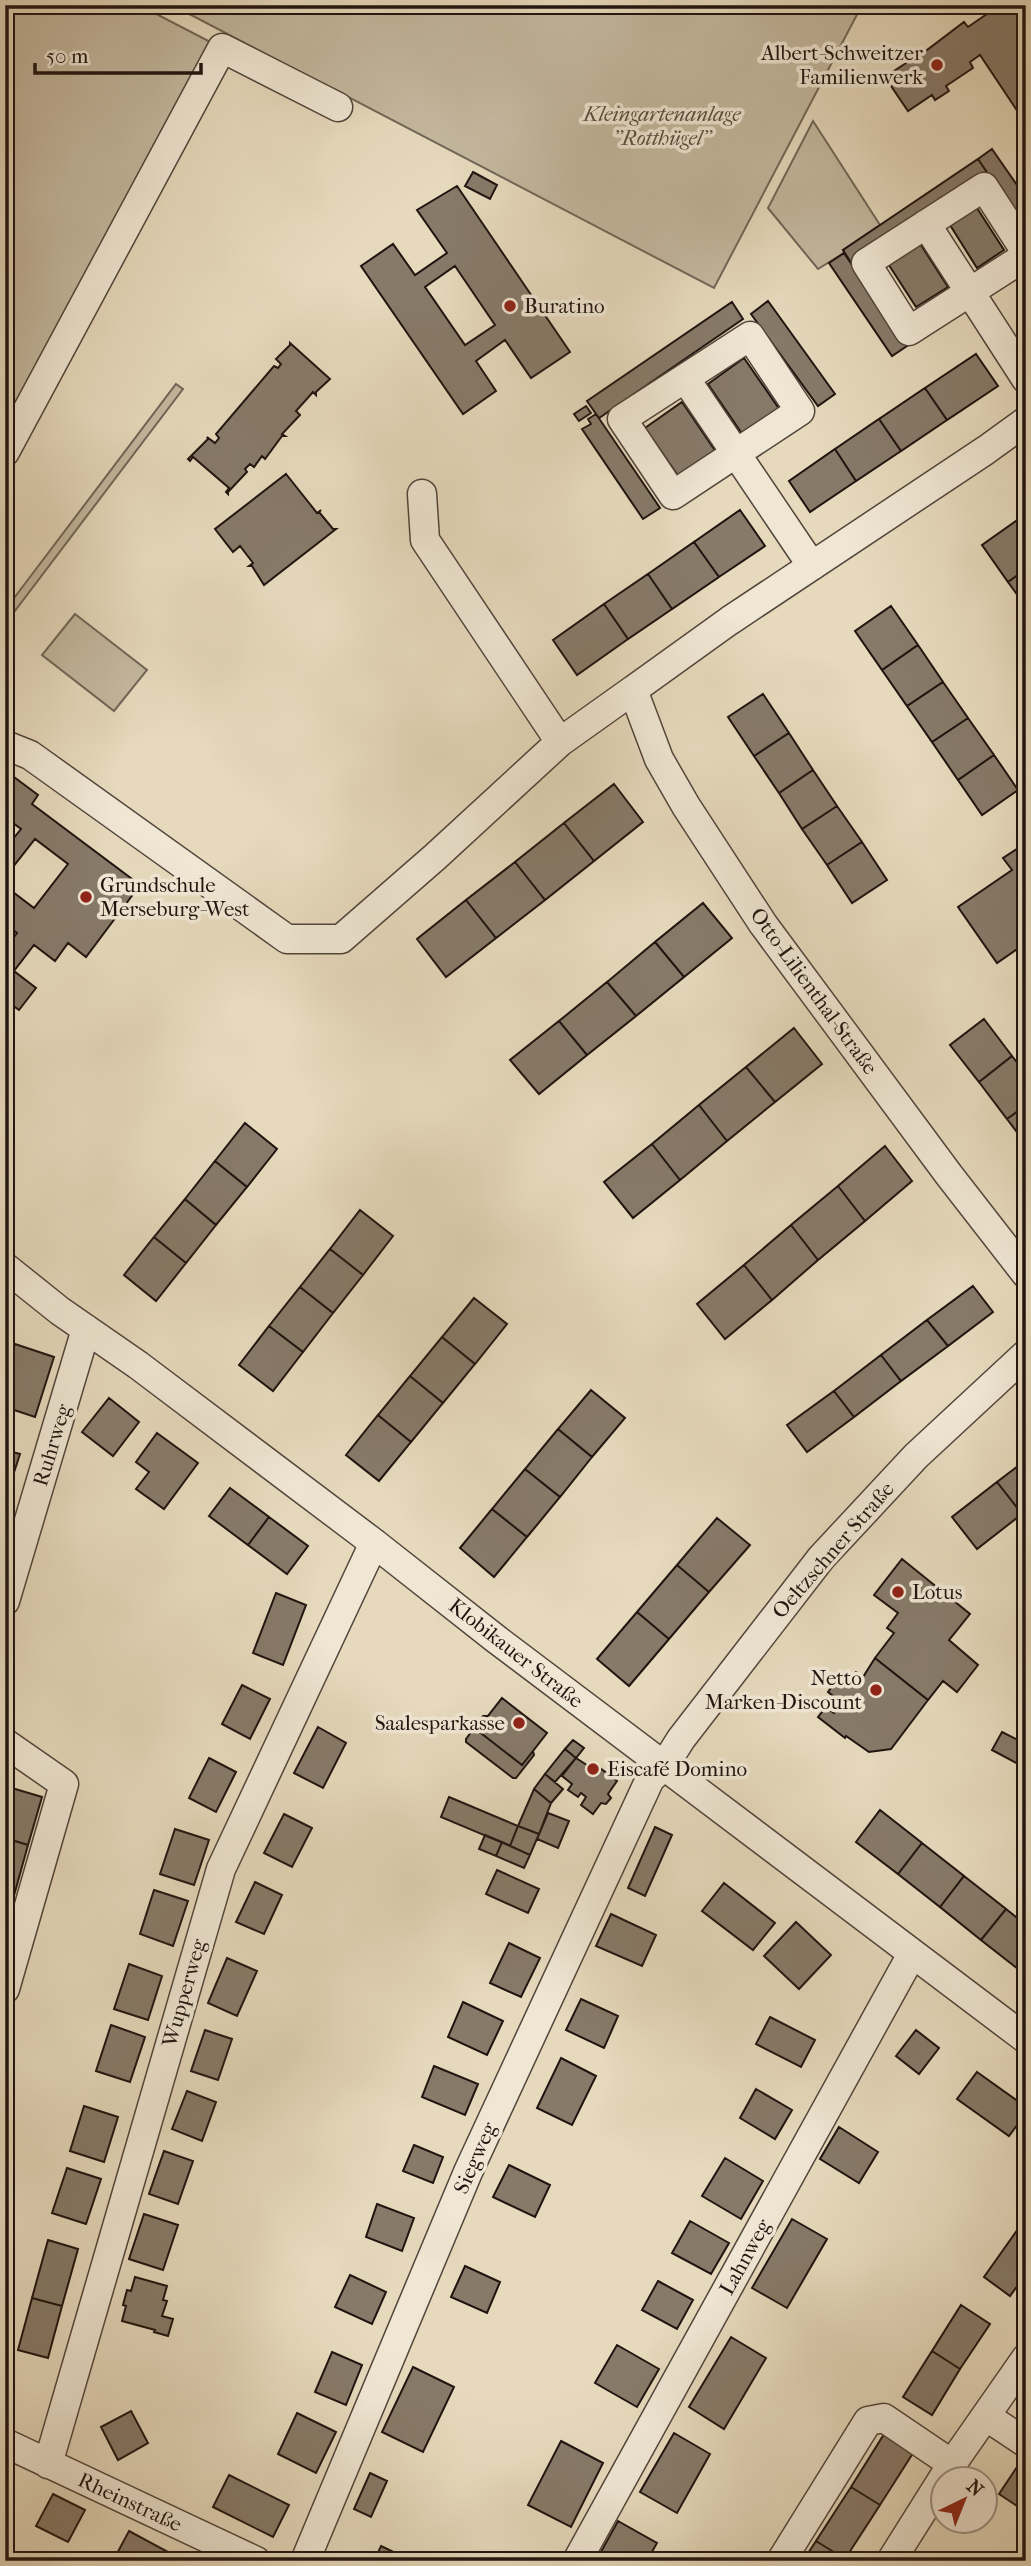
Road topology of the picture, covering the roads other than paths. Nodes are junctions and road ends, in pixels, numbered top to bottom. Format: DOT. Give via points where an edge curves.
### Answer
graph roads {
  1 [pos="338,107"];
  2 [pos="926,225"];
  3 [pos="1026,254"];
  4 [pos="969,292"];
  5 [pos="685,378"];
  6 [pos="1026,379"];
  7 [pos="1026,421"];
  8 [pos="5,452"];
  9 [pos="736,454"];
  10 [pos="422,494"];
  11 [pos="812,566"];
  12 [pos="633,690"];
  13 [pos="561,742"];
  14 [pos="5,745"];
  15 [pos="5,1267"];
  16 [pos="1026,1274"];
  17 [pos="86,1329"];
  18 [pos="1026,1354"];
  19 [pos="374,1543"];
  20 [pos="5,1601"];
  21 [pos="5,1742"];
  22 [pos="664,1766"];
  23 [pos="912,1954"];
  24 [pos="5,1989"];
  25 [pos="1026,2039"];
  26 [pos="1026,2358"];
  27 [pos="987,2417"];
  28 [pos="5,2443"];
  29 [pos="1026,2443"];
  30 [pos="48,2464"];
  31 [pos="952,2464"];
  32 [pos="930,2499"];
  33 [pos="256,2561"];
  34 [pos="305,2561"];
  35 [pos="577,2561"];
  36 [pos="781,2561"];
  37 [pos="891,2561"];
  1 -- 8 [label="street" via="222,48"];
  2 -- 3 [label="street" via="984,187"];
  2 -- 4 [label="street"];
  2 -- 4 [label="street" via="866,263 909,331"];
  3 -- 4 [label="street"];
  4 -- 6 [label="street"];
  5 -- 9 [label="street"];
  5 -- 9 [label="street" via="622,419 673,495"];
  5 -- 9 [label="street" via="750,335 800,411"];
  7 -- 11 [label="street"];
  9 -- 11 [label="street"];
  10 -- 13 [label="street" via="425,540"];
  11 -- 12 [label="street"];
  12 -- 13 [label="street"];
  12 -- 16 [label="street, Otto-Lilienthal-Straße" via="659,759 763,924"];
  13 -- 14 [label="street" via="341,939 287,939 30,755"];
  15 -- 17 [label="street, Klobikauer Straße"];
  17 -- 19 [label="street, Klobikauer Straße"];
  17 -- 20 [label="street, Ruhrweg"];
  18 -- 22 [label="street, Oeltzschner Straße" via="916,1456 821,1558"];
  19 -- 22 [label="street, Klobikauer Straße"];
  19 -- 30 [label="street, Wupperweg" via="221,1869"];
  21 -- 24 [label="street" via="64,1784"];
  22 -- 23 [label="street, Klobikauer Straße"];
  22 -- 34 [label="street, Siegweg" via="650,1779 468,2172"];
  23 -- 25 [label="street, Klobikauer Straße"];
  23 -- 35 [label="street, Lahnweg"];
  26 -- 27 [label="street"];
  27 -- 29 [label="street"];
  27 -- 31 [label="street"];
  28 -- 30 [label="street, Rheinstraße"];
  30 -- 33 [label="street, Rheinstraße"];
  31 -- 36 [label="street" via="884,2418 868,2421"];
  32 -- 37 [label="street"];
}
